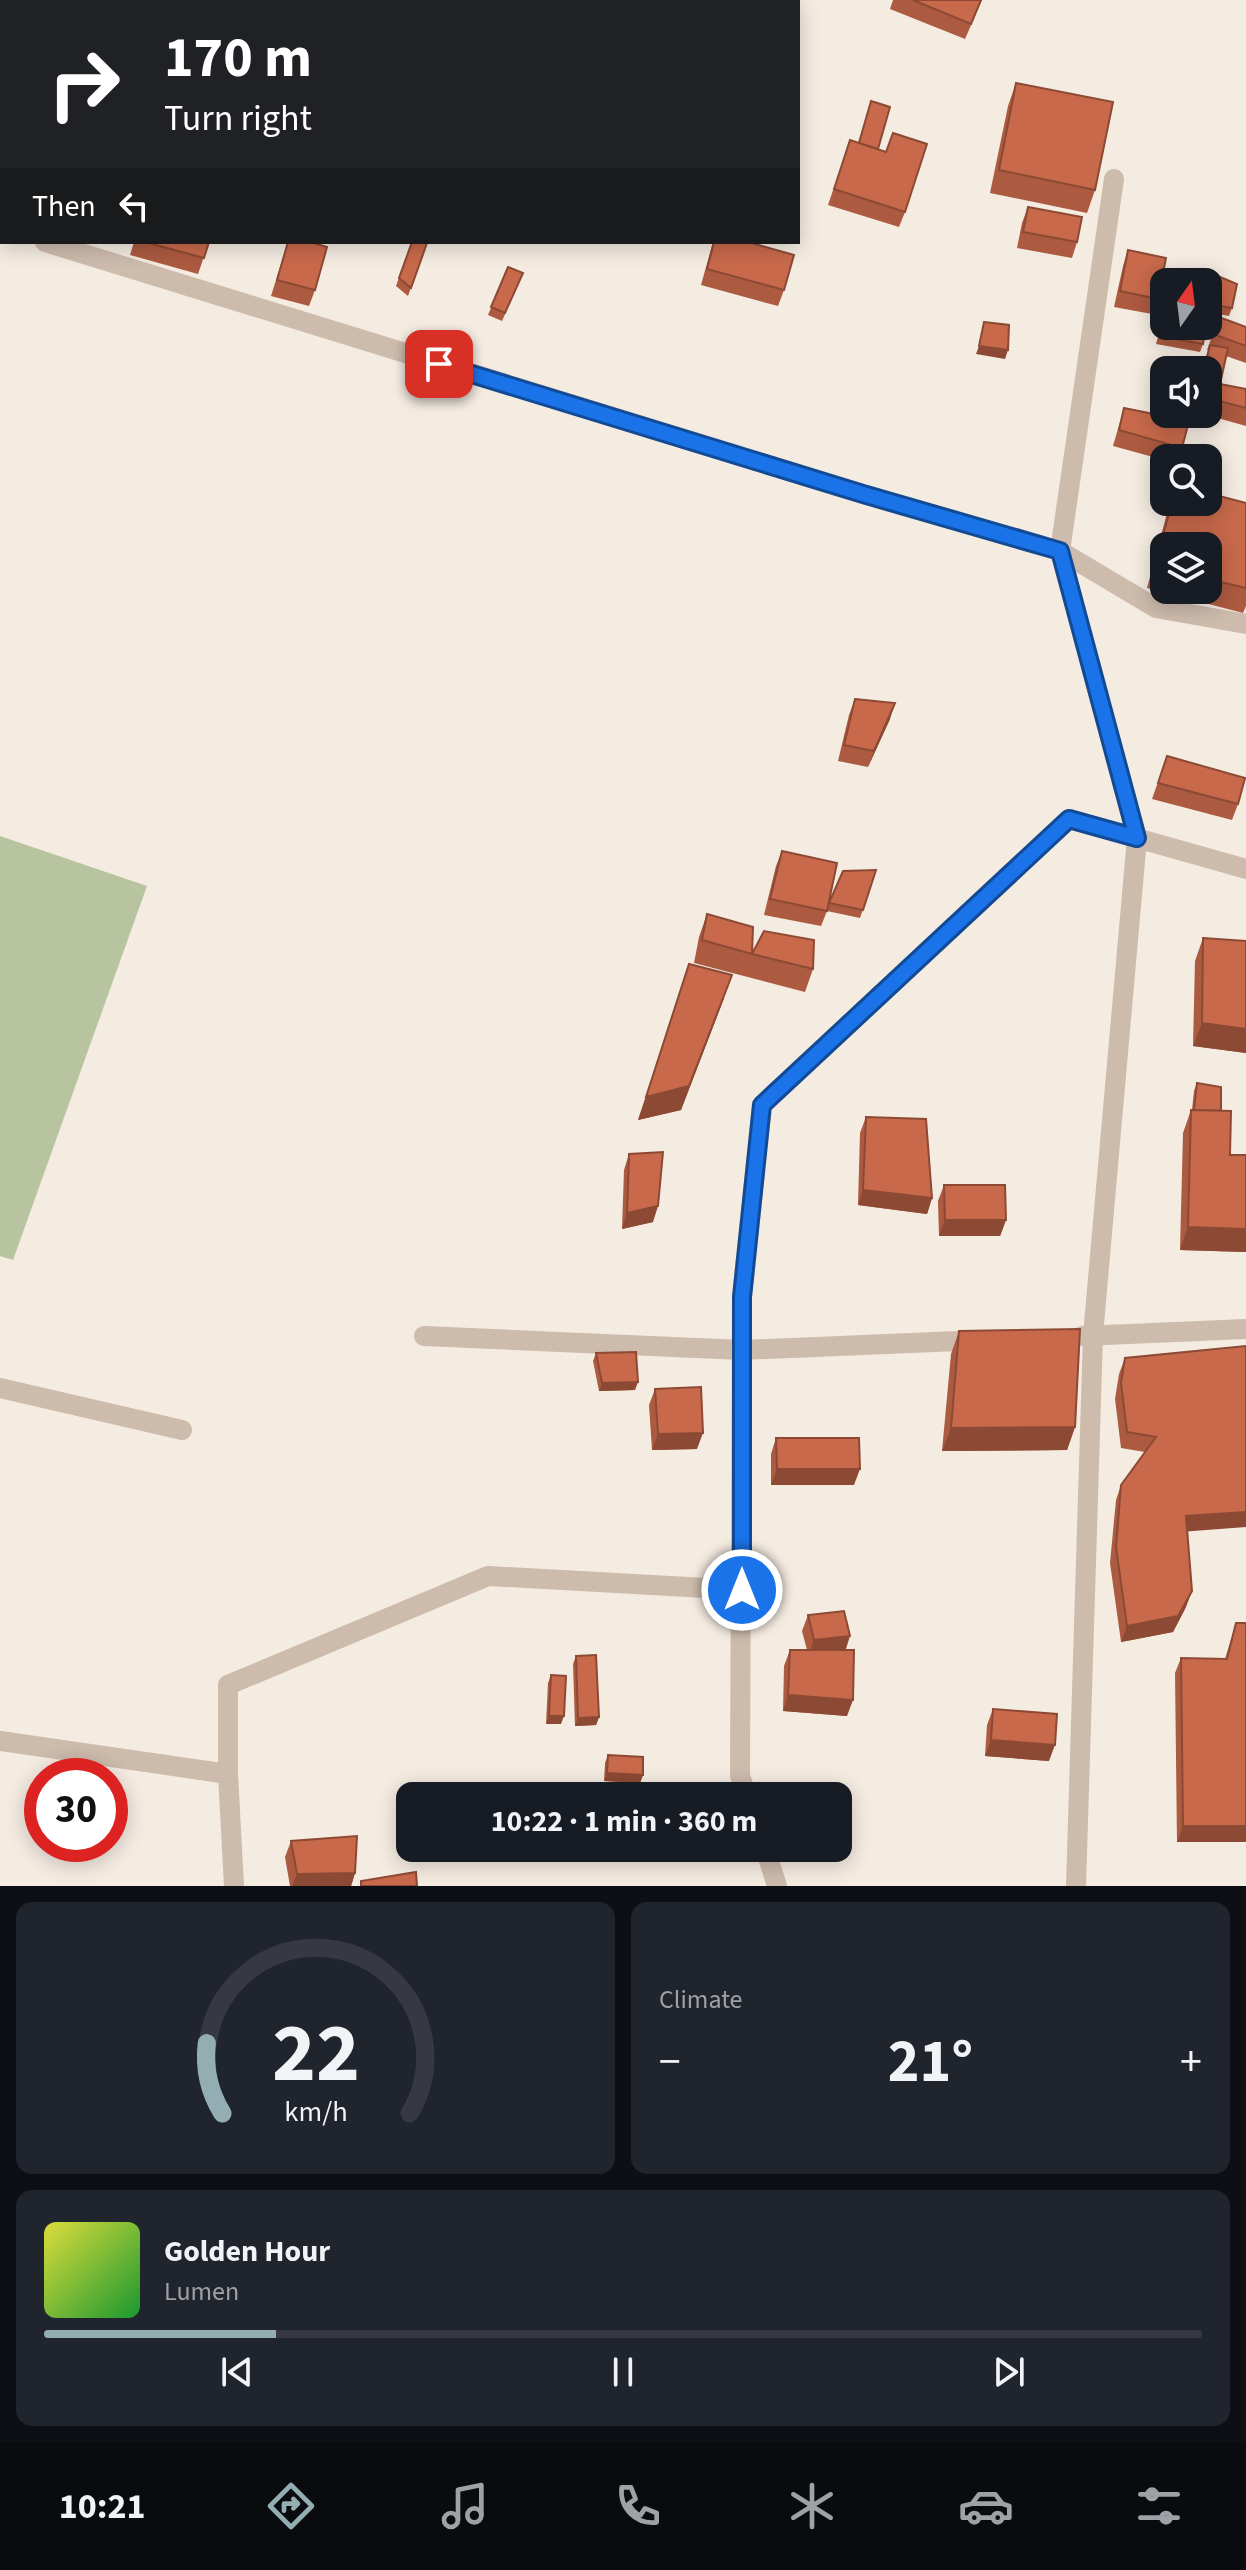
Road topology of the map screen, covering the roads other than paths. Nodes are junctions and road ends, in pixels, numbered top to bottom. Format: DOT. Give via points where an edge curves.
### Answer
graph roads {
  1 [pos="1114,179"];
  2 [pos="51,244"];
  3 [pos="1060,551"];
  4 [pos="1246,624"];
  5 [pos="1137,838"];
  6 [pos="1246,869"];
  7 [pos="1246,1329"];
  8 [pos="1093,1335"];
  9 [pos="424,1336"];
  10 [pos="1061,1337"];
  11 [pos="997,1340"];
  12 [pos="742,1350"];
  13 [pos="0,1388"];
  14 [pos="182,1430"];
  15 [pos="742,1590"];
  16 [pos="0,1741"];
  17 [pos="228,1774"];
  18 [pos="742,1782"];
  19 [pos="769,1862"];
  20 [pos="234,1886"];
  21 [pos="777,1886"];
  22 [pos="1076,1886"];
  1 -- 3 [label="street"];
  2 -- 3 [label="street"];
  3 -- 4 [label="street" via="1156,608"];
  3 -- 5 [label="street"];
  5 -- 6 [label="street"];
  5 -- 8 [label="street"];
  5 -- 12 [label="street" via="1069,819 762,1105 742,1297"];
  7 -- 8 [label="street"];
  8 -- 10 [label="street"];
  8 -- 22 [label="street"];
  9 -- 12 [label="street"];
  11 -- 12 [label="street"];
  12 -- 15 [label="street"];
  13 -- 14 [label="street"];
  15 -- 17 [label="street" via="488,1576 228,1685"];
  15 -- 18 [label="street"];
  16 -- 17 [label="street"];
  17 -- 20 [label="street"];
  19 -- 21 [label="street"];
}
